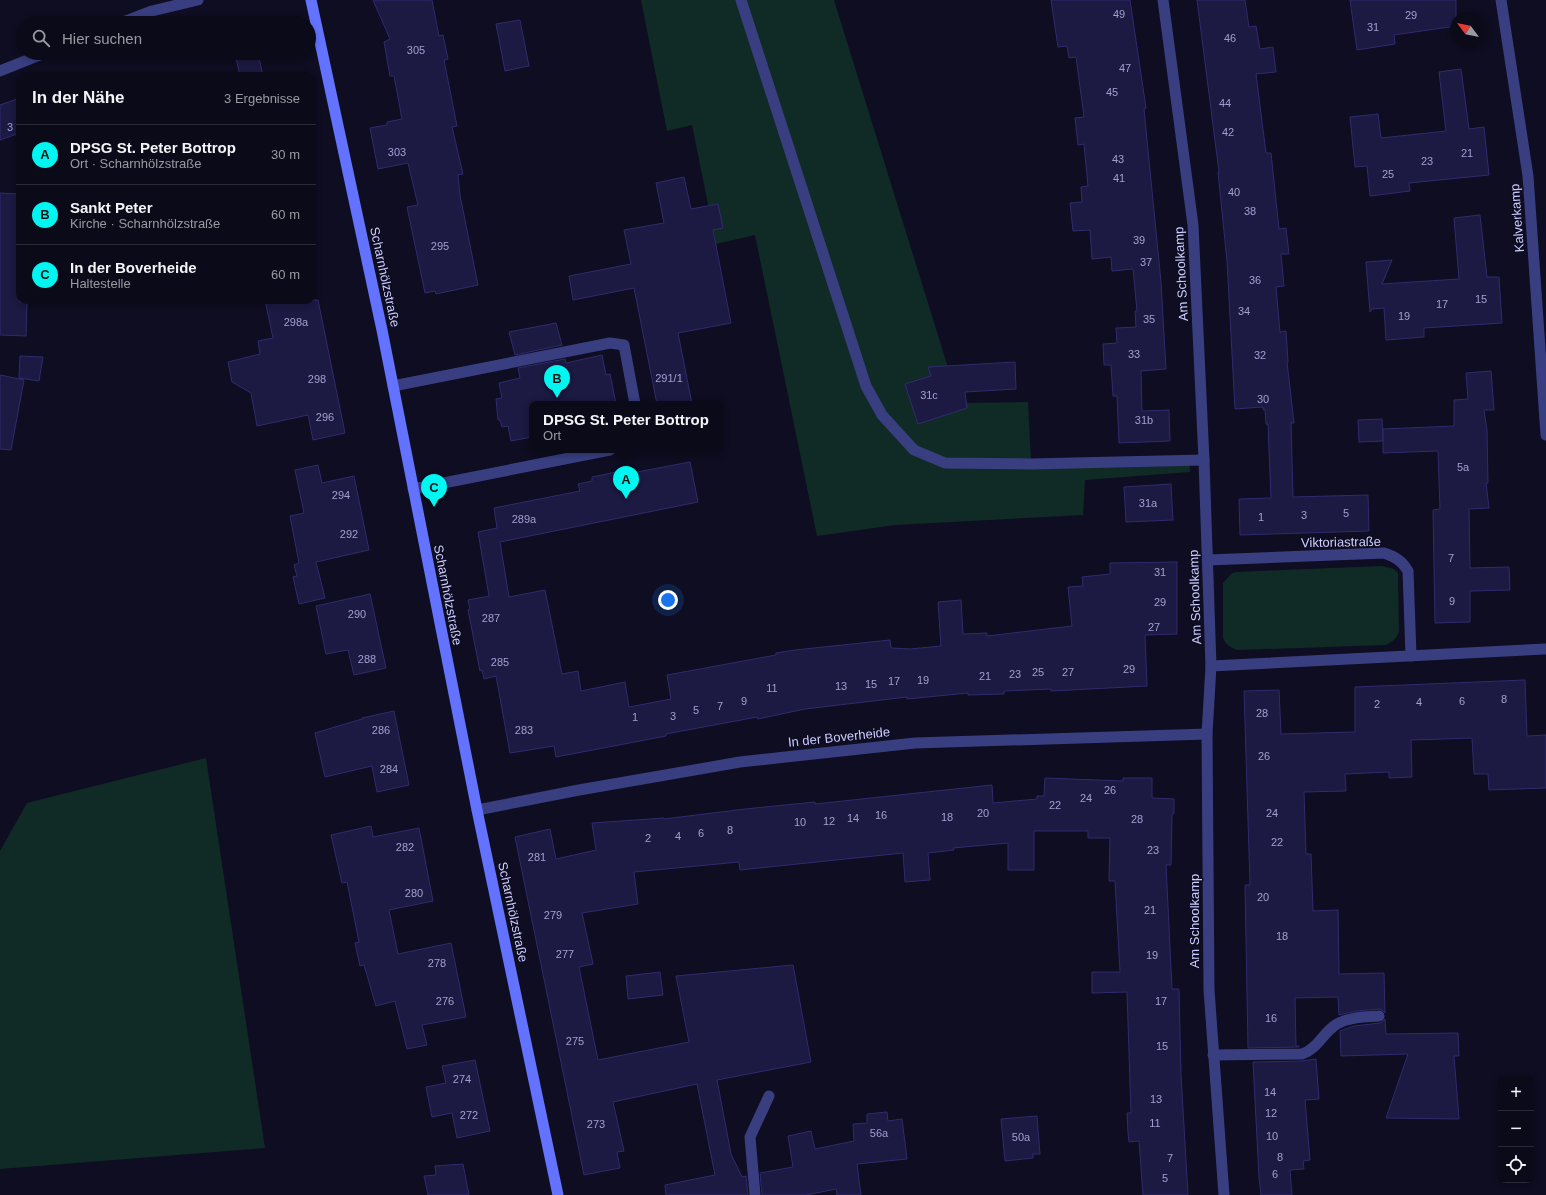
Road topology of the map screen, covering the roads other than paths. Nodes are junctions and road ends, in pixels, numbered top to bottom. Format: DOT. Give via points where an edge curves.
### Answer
graph roads {
  1 [pos="198,0"];
  2 [pos="311,0"];
  3 [pos="741,0"];
  4 [pos="1163,0"];
  5 [pos="1501,0"];
  6 [pos="139,16"];
  7 [pos="314,16"];
  8 [pos="316,23"];
  9 [pos="28,60"];
  10 [pos="0,71"];
  11 [pos="393,386"];
  12 [pos="634,401"];
  13 [pos="1546,435"];
  14 [pos="595,453"];
  15 [pos="1204,460"];
  16 [pos="413,489"];
  17 [pos="1208,560"];
  18 [pos="1546,649"];
  19 [pos="1411,656"];
  20 [pos="1211,666"];
  21 [pos="1207,734"];
  22 [pos="477,810"];
  23 [pos="1379,1016"];
  24 [pos="1213,1055"];
  25 [pos="769,1096"];
  26 [pos="558,1195"];
  27 [pos="754,1195"];
  28 [pos="1224,1195"];
  1 -- 6 [label="street"];
  2 -- 7 [label="main road, Scharnhölzstraße"];
  3 -- 15 [label="street" via="866,386 882,415 914,450 944,463"];
  4 -- 15 [label="street, Am Schoolkamp" via="1192,225"];
  5 -- 13 [label="street, Kalverkamp" via="1528,176"];
  8 -- 11 [label="main road, Scharnhölzstraße"];
  9 -- 10 [label="street"];
  11 -- 12 [label="street" via="610,343 624,345"];
  11 -- 16 [label="main road, Scharnhölzstraße"];
  14 -- 16 [label="street"];
  15 -- 17 [label="street, Am Schoolkamp"];
  16 -- 22 [label="main road, Scharnhölzstraße"];
  17 -- 19 [label="street, Viktoriastraße" via="1384,553 1395,557 1408,571"];
  17 -- 20 [label="street, Am Schoolkamp"];
  18 -- 19 [label="street"];
  19 -- 20 [label="street"];
  20 -- 21 [label="street, Am Schoolkamp"];
  21 -- 22 [label="street, In der Boverheide" via="915,743 740,762"];
  21 -- 24 [label="street, Am Schoolkamp" via="1209,990"];
  22 -- 26 [label="main road, Scharnhölzstraße"];
  23 -- 24 [label="street" via="1354,1018 1336,1024 1310,1051 1302,1054"];
  24 -- 28 [label="street, Am Schoolkamp"];
  25 -- 27 [label="street" via="750,1137"];
}
